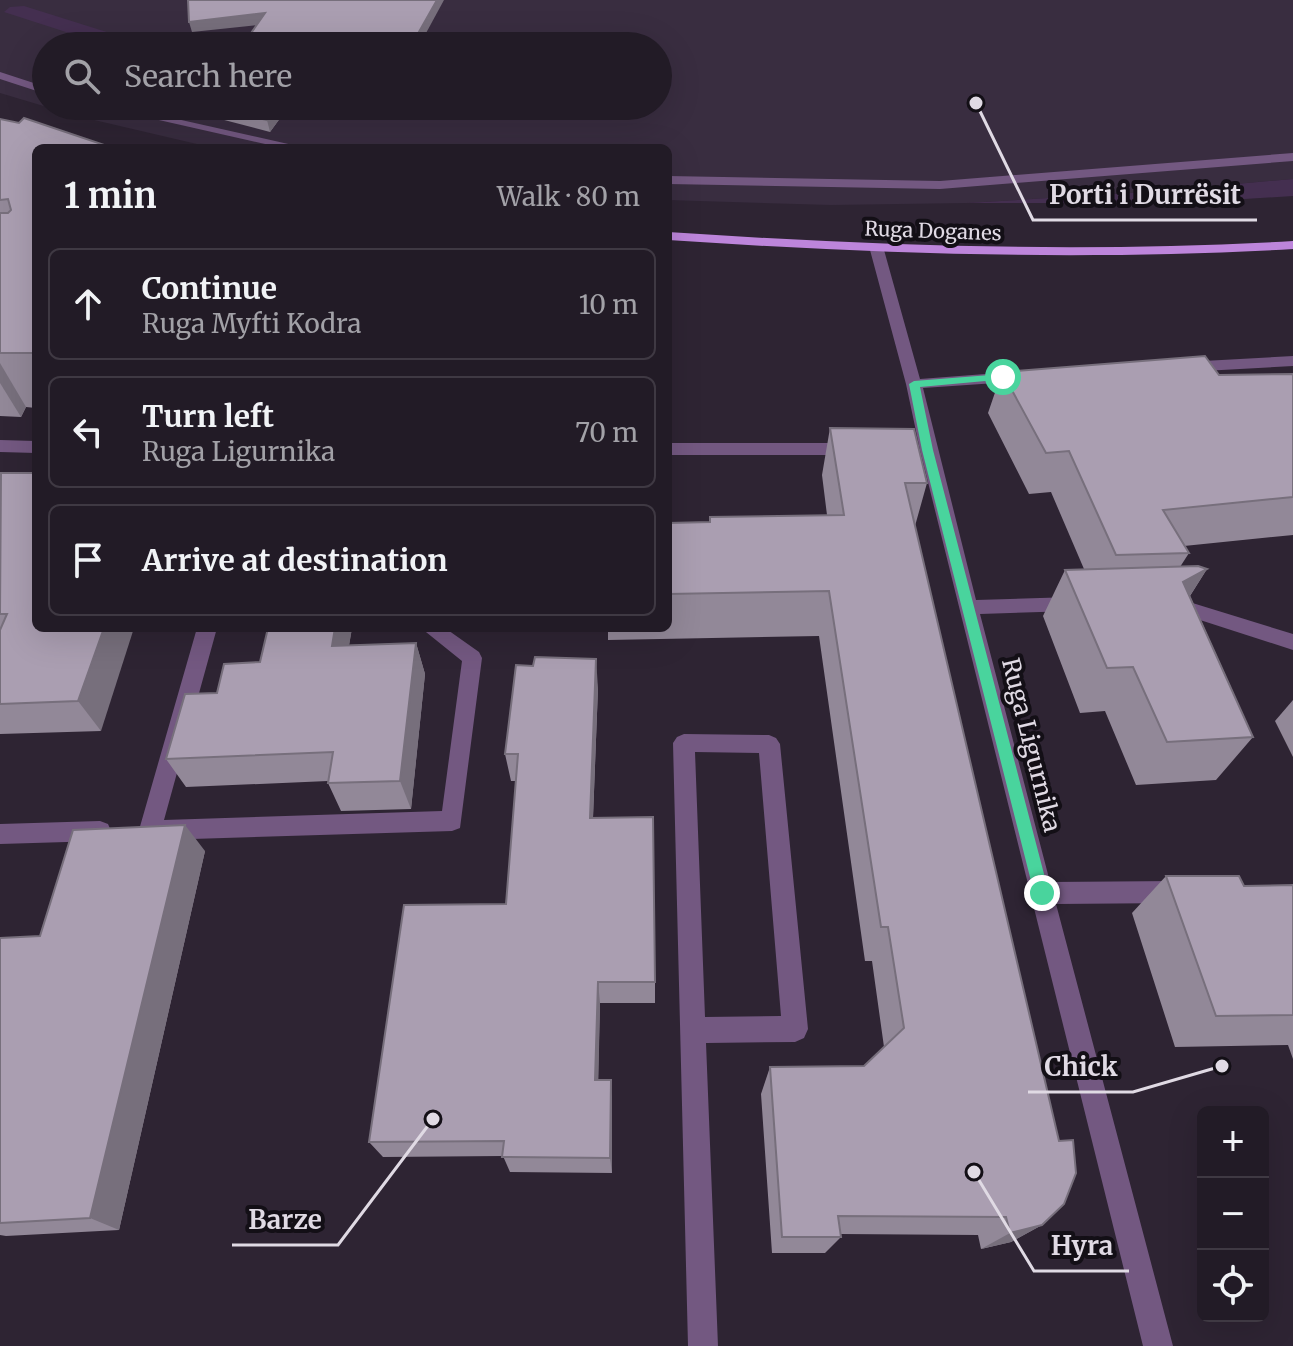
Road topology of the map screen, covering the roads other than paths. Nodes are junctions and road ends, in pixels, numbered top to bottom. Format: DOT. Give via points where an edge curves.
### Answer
graph roads {
  1 [pos="0,75"];
  2 [pos="32,86"];
  3 [pos="169,120"];
  4 [pos="281,144"];
  5 [pos="1293,157"];
  6 [pos="672,180"];
  7 [pos="672,236"];
  8 [pos="1293,245"];
  9 [pos="877,250"];
  10 [pos="1293,361"];
  11 [pos="1171,368"];
  12 [pos="1049,375"];
  13 [pos="914,384"];
  14 [pos="0,446"];
  15 [pos="32,447"];
  16 [pos="672,449"];
  17 [pos="864,450"];
  18 [pos="1090,603"];
  19 [pos="1157,603"];
  20 [pos="969,607"];
  21 [pos="206,632"];
  22 [pos="436,632"];
  23 [pos="1293,642"];
  24 [pos="135,830"];
  25 [pos="0,834"];
  26 [pos="1199,892"];
  27 [pos="1042,893"];
  28 [pos="693,1030"];
  29 [pos="703,1346"];
  30 [pos="1158,1346"];
  1 -- 2 [label="street"];
  3 -- 4 [label="street"];
  5 -- 6 [label="street" via="940,185"];
  7 -- 9 [label="main road, Ruga Doganes"];
  8 -- 9 [label="main road, Ruga Doganes" via="1143,252"];
  9 -- 13 [label="street, Ruga Ligurnika"];
  10 -- 11 [label="street"];
  12 -- 13 [label="street"];
  13 -- 20 [label="street, Ruga Ligurnika" via="922,450"];
  14 -- 15 [label="street"];
  16 -- 17 [label="street"];
  18 -- 20 [label="street"];
  19 -- 23 [label="street"];
  20 -- 27 [label="street, Ruga Ligurnika"];
  21 -- 24 [label="street"];
  22 -- 24 [label="street" via="472,658 452,821"];
  24 -- 25 [label="street"];
  26 -- 27 [label="street"];
  27 -- 30 [label="street, Ruga Ligurnika"];
  28 -- 28 [label="street" via="795,1029 769,744 684,743"];
  28 -- 29 [label="street"];
}
